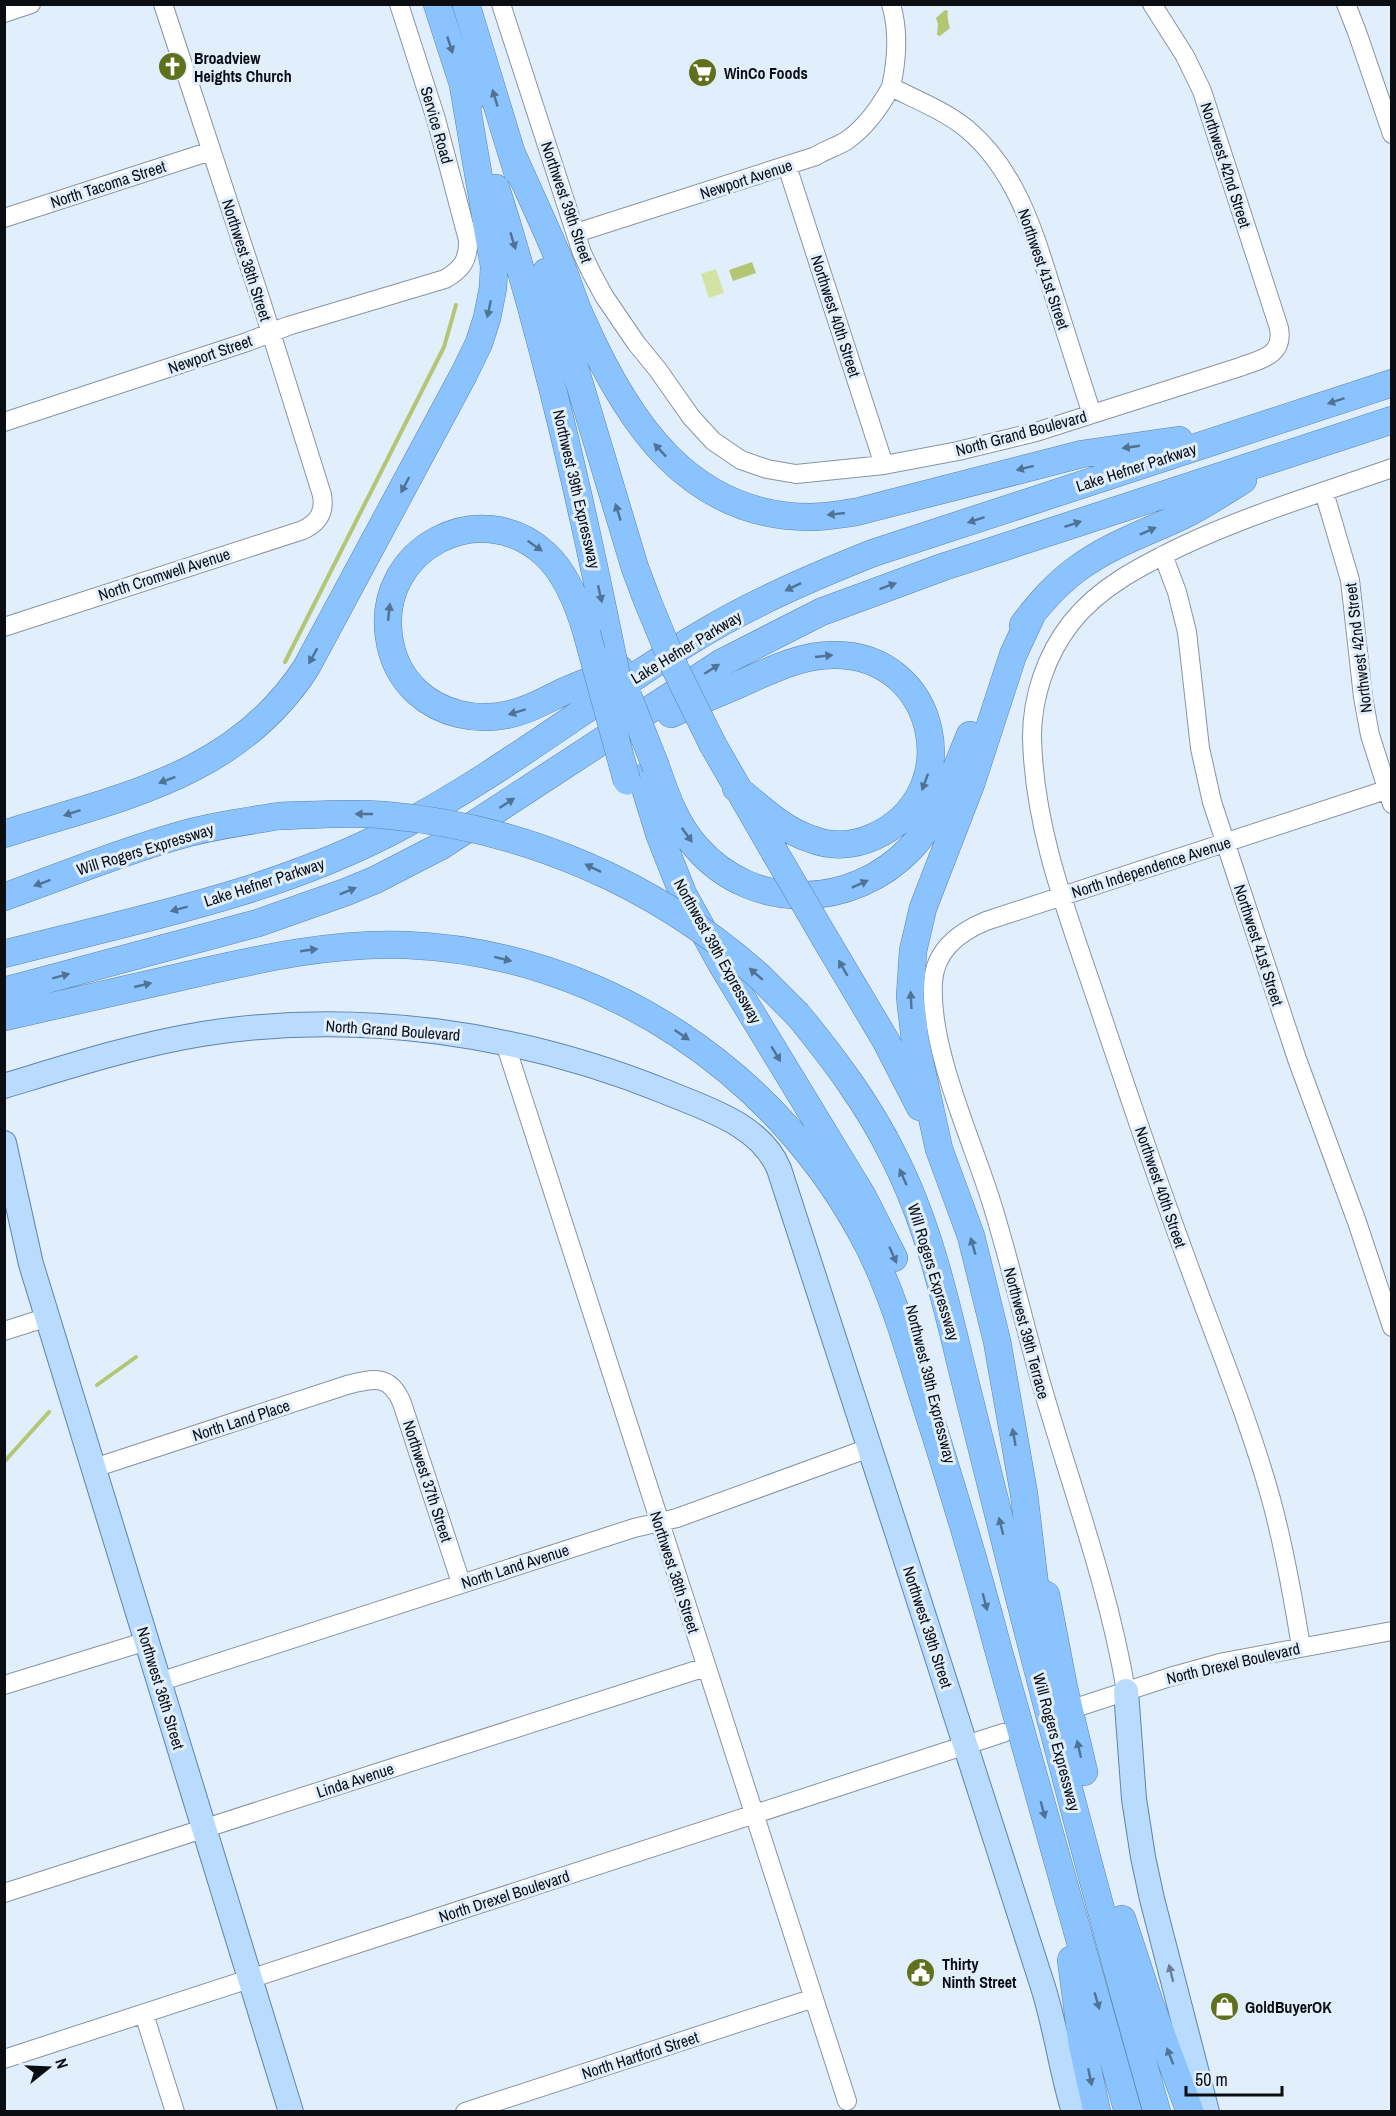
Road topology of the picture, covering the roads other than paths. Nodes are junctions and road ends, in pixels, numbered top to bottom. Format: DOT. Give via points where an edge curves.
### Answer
graph roads {
  1 [pos="31,4"];
  2 [pos="163,4"];
  3 [pos="399,4"];
  4 [pos="437,4"];
  5 [pos="466,4"];
  6 [pos="501,4"];
  7 [pos="891,4"];
  8 [pos="1152,4"];
  9 [pos="1346,4"];
  10 [pos="4,13"];
  11 [pos="463,86"];
  12 [pos="891,87"];
  13 [pos="1392,134"];
  14 [pos="211,151"];
  15 [pos="512,154"];
  16 [pos="787,166"];
  17 [pos="4,218"];
  18 [pos="576,233"];
  19 [pos="468,248"];
  20 [pos="271,333"];
  21 [pos="1280,334"];
  22 [pos="1392,383"];
  23 [pos="1092,414"];
  24 [pos="1392,420"];
  25 [pos="4,422"];
  26 [pos="1251,429"];
  27 [pos="1285,455"];
  28 [pos="741,460"];
  29 [pos="884,465"];
  30 [pos="1392,468"];
  31 [pos="1324,492"];
  32 [pos="320,516"];
  33 [pos="1163,555"];
  34 [pos="1033,612"];
  35 [pos="4,627"];
  36 [pos="596,628"];
  37 [pos="691,640"];
  38 [pos="593,748"];
  39 [pos="641,775"];
  40 [pos="736,788"];
  41 [pos="1390,794"];
  42 [pos="4,834"];
  43 [pos="1225,843"];
  44 [pos="1062,896"];
  45 [pos="4,897"];
  46 [pos="4,954"];
  47 [pos="934,975"];
  48 [pos="4,991"];
  49 [pos="4,1017"];
  50 [pos="505,1043"];
  51 [pos="4,1086"];
  52 [pos="4,1143"];
  53 [pos="766,1147"];
  54 [pos="939,1149"];
  55 [pos="4,1196"];
  56 [pos="31,1263"];
  57 [pos="48,1317"];
  58 [pos="1392,1327"];
  59 [pos="4,1331"];
  60 [pos="389,1383"];
  61 [pos="869,1448"];
  62 [pos="94,1468"];
  63 [pos="1024,1494"];
  64 [pos="659,1522"];
  65 [pos="964,1525"];
  66 [pos="460,1583"];
  67 [pos="1392,1631"];
  68 [pos="147,1641"];
  69 [pos="1301,1647"];
  70 [pos="706,1667"];
  71 [pos="159,1682"];
  72 [pos="4,1685"];
  73 [pos="1126,1691"];
  74 [pos="1047,1703"];
  75 [pos="1078,1707"];
  76 [pos="1003,1732"];
  77 [pos="967,1745"];
  78 [pos="754,1814"];
  79 [pos="204,1829"];
  80 [pos="1058,1864"];
  81 [pos="4,1893"];
  82 [pos="251,1980"];
  83 [pos="814,1998"];
  84 [pos="144,2013"];
  85 [pos="4,2059"];
  86 [pos="847,2101"];
  87 [pos="175,2112"];
  88 [pos="291,2112"];
  89 [pos="465,2112"];
  90 [pos="1074,2112"];
  91 [pos="1097,2112"];
  92 [pos="1128,2112"];
  93 [pos="1157,2112"];
  94 [pos="1190,2112"];
  95 [pos="1206,2112"];
  1 -- 10 [label="street"];
  2 -- 14 [label="street, Northwest 38th Street"];
  3 -- 19 [label="street, Service Road" via="439,129"];
  4 -- 11 [label="highway, Northwest 39th Expressway, one-way"];
  15 -- 5 [label="highway, Northwest 39th Expressway, one-way"];
  6 -- 18 [label="street, Northwest 39th Street"];
  7 -- 12 [label="street" via="897,48"];
  8 -- 21 [label="street, Northwest 42nd Street" via="1202,91"];
  9 -- 13 [label="street"];
  11 -- 36 [label="highway, Northwest 39th Expressway, one-way" via="544,349 564,431"];
  11 -- 42 [label="highway, one-way" via="494,258 487,318 468,367 306,668 260,723 194,769 128,795"];
  12 -- 16 [label="street, Newport Avenue" via="860,130 816,156"];
  12 -- 23 [label="street, Northwest 41st Street" via="939,110 967,129 993,156 1018,195 1034,232"];
  14 -- 17 [label="street, North Tacoma Street"];
  14 -- 20 [label="street, Northwest 38th Street"];
  26 -- 15 [label="highway, one-way" via="1082,454 856,512 811,517 743,505 717,494 669,460 633,415 583,322"];
  40 -- 15 [label="highway, Northwest 39th Expressway, one-way, bridge" via="675,668 647,600"];
  16 -- 18 [label="street, Newport Avenue"];
  16 -- 29 [label="street, Northwest 40th Street"];
  18 -- 28 [label="street, Northwest 39th Street" via="604,296 636,343 703,430"];
  19 -- 20 [label="street, Newport Street" via="463,265 445,279"];
  20 -- 25 [label="street, Newport Street"];
  20 -- 32 [label="street, Northwest 38th Street" via="322,495"];
  21 -- 23 [label="street, North Grand Boulevard" via="1279,344 1269,356"];
  22 -- 26 [label="highway, Lake Hefner Parkway, one-way"];
  23 -- 29 [label="street, North Grand Boulevard" via="1010,439"];
  24 -- 27 [label="highway, Lake Hefner Parkway"];
  26 -- 37 [label="highway, Lake Hefner Parkway, one-way" via="873,553 779,593"];
  34 -- 27 [label="highway, one-way" via="1060,583 1093,558 1186,514"];
  38 -- 27 [label="highway, Lake Hefner Parkway, one-way" via="721,663 830,609 943,567"];
  28 -- 29 [label="street, North Grand Boulevard" via="796,474"];
  30 -- 31 [label="street"];
  31 -- 33 [label="street" via="1231,524"];
  31 -- 41 [label="street, Northwest 42nd Street" via="1350,580 1365,715"];
  32 -- 35 [label="street, North Cromwell Avenue" via="303,530"];
  33 -- 43 [label="street, Northwest 41st Street" via="1185,621 1205,774"];
  33 -- 44 [label="street, Northwest 40th Street" via="1107,588 1081,612 1044,672 1034,708 1033,753 1040,816"];
  39 -- 34 [label="highway, one-way" via="704,855 733,877 757,888 786,894 830,894 855,886 884,871 906,853 933,817 1005,652"];
  54 -- 34 [label="highway, one-way" via="910,997 915,942 923,908 971,784 1013,655"];
  37 -- 36 [label="highway, one-way" via="527,709 476,717 438,707 409,684 391,650 388,612 400,575 425,548 459,531 499,530 525,540 551,559"];
  36 -- 39 [label="highway, bridge"];
  36 -- 39 [label="highway, Northwest 39th Expressway, bridge" via="613,658"];
  37 -- 46 [label="highway, Lake Hefner Parkway, one-way" via="464,791 354,850 265,884"];
  38 -- 40 [label="highway, one-way" via="777,668 831,655 849,655 879,664 905,683 929,727 930,764 921,792 897,823 866,840 837,844 812,840 791,831"];
  48 -- 38 [label="highway, Lake Hefner Parkway, one-way" via="249,926 346,892 441,846"];
  39 -- 65 [label="highway, Northwest 39th Expressway, one-way" via="683,894 863,1197 897,1264 928,1365"];
  54 -- 40 [label="highway, Northwest 39th Expressway, one-way, bridge" via="899,1064"];
  41 -- 43 [label="street, North Independence Avenue"];
  43 -- 44 [label="street, North Independence Avenue"];
  43 -- 58 [label="street, Northwest 41st Street"];
  44 -- 47 [label="street, North Independence Avenue" via="963,932 943,952"];
  44 -- 69 [label="street, Northwest 40th Street" via="1158,1183 1260,1463 1282,1544"];
  74 -- 45 [label="highway, Will Rogers Expressway, one-way, bridge" via="924,1226 893,1154 827,1050 798,1015 760,977 693,925 640,891 585,864 526,842 445,822 382,814 279,816 188,833"];
  47 -- 73 [label="street, Northwest 39th Terrace" via="938,1035 994,1210 1032,1353 1108,1606"];
  49 -- 65 [label="highway, Will Rogers Expressway, one-way" via="252,960 366,945 482,954 573,980 627,1004 716,1059 752,1091 803,1145 852,1216 885,1281"];
  50 -- 51 [label="main road, North Grand Boulevard" via="390,1026 275,1026 145,1046"];
  50 -- 53 [label="main road, North Grand Boulevard" via="589,1065 659,1090 728,1120"];
  50 -- 64 [label="street, Northwest 38th Street"];
  52 -- 56 [label="main road, Northwest 36th Street"];
  53 -- 61 [label="main road, Northwest 39th Street" via="779,1169"];
  63 -- 54 [label="highway, one-way" via="985,1289 971,1236"];
  55 -- 56 [label="main road, Northwest 36th Street"];
  56 -- 57 [label="main road, Northwest 36th Street"];
  57 -- 59 [label="street"];
  57 -- 62 [label="main road, Northwest 36th Street"];
  60 -- 62 [label="street, North Land Place" via="361,1381"];
  60 -- 66 [label="street, Northwest 37th Street" via="402,1403"];
  61 -- 64 [label="street, North Land Avenue"];
  61 -- 77 [label="main road, Northwest 39th Street"];
  62 -- 68 [label="main road, Northwest 36th Street"];
  63 -- 74 [label="highway"];
  94 -- 63 [label="highway, one-way" via="1142,1982 1114,1891 1064,1688"];
  64 -- 66 [label="street, North Land Avenue"];
  64 -- 70 [label="street, Northwest 38th Street"];
  65 -- 80 [label="highway, Will Rogers Expressway, one-way"];
  66 -- 71 [label="street, North Land Avenue"];
  67 -- 69 [label="street, North Drexel Boulevard"];
  68 -- 71 [label="main road, Northwest 36th Street"];
  68 -- 72 [label="street"];
  69 -- 73 [label="street, North Drexel Boulevard" via="1224,1662"];
  70 -- 78 [label="street, Northwest 38th Street"];
  70 -- 79 [label="street, Linda Avenue"];
  71 -- 79 [label="main road, Northwest 36th Street"];
  73 -- 75 [label="street, North Drexel Boulevard"];
  95 -- 73 [label="main road, one-way" via="1143,1857 1134,1799"];
  74 -- 93 [label="highway, Will Rogers Expressway"];
  76 -- 77 [label="street, North Drexel Boulevard"];
  77 -- 78 [label="street, North Drexel Boulevard"];
  77 -- 90 [label="main road, Northwest 39th Street" via="1051,2014"];
  78 -- 82 [label="street, North Drexel Boulevard"];
  78 -- 83 [label="street, Northwest 38th Street"];
  79 -- 81 [label="street, Linda Avenue"];
  79 -- 82 [label="main road, Northwest 36th Street"];
  80 -- 91 [label="highway, one-way" via="1082,2043"];
  80 -- 92 [label="highway, Will Rogers Expressway, one-way"];
  82 -- 84 [label="street, North Drexel Boulevard"];
  82 -- 88 [label="main road, Northwest 36th Street"];
  83 -- 86 [label="street, Northwest 38th Street"];
  83 -- 89 [label="street, North Hartford Street"];
  84 -- 85 [label="street, North Drexel Boulevard"];
  84 -- 87 [label="street"];
}
